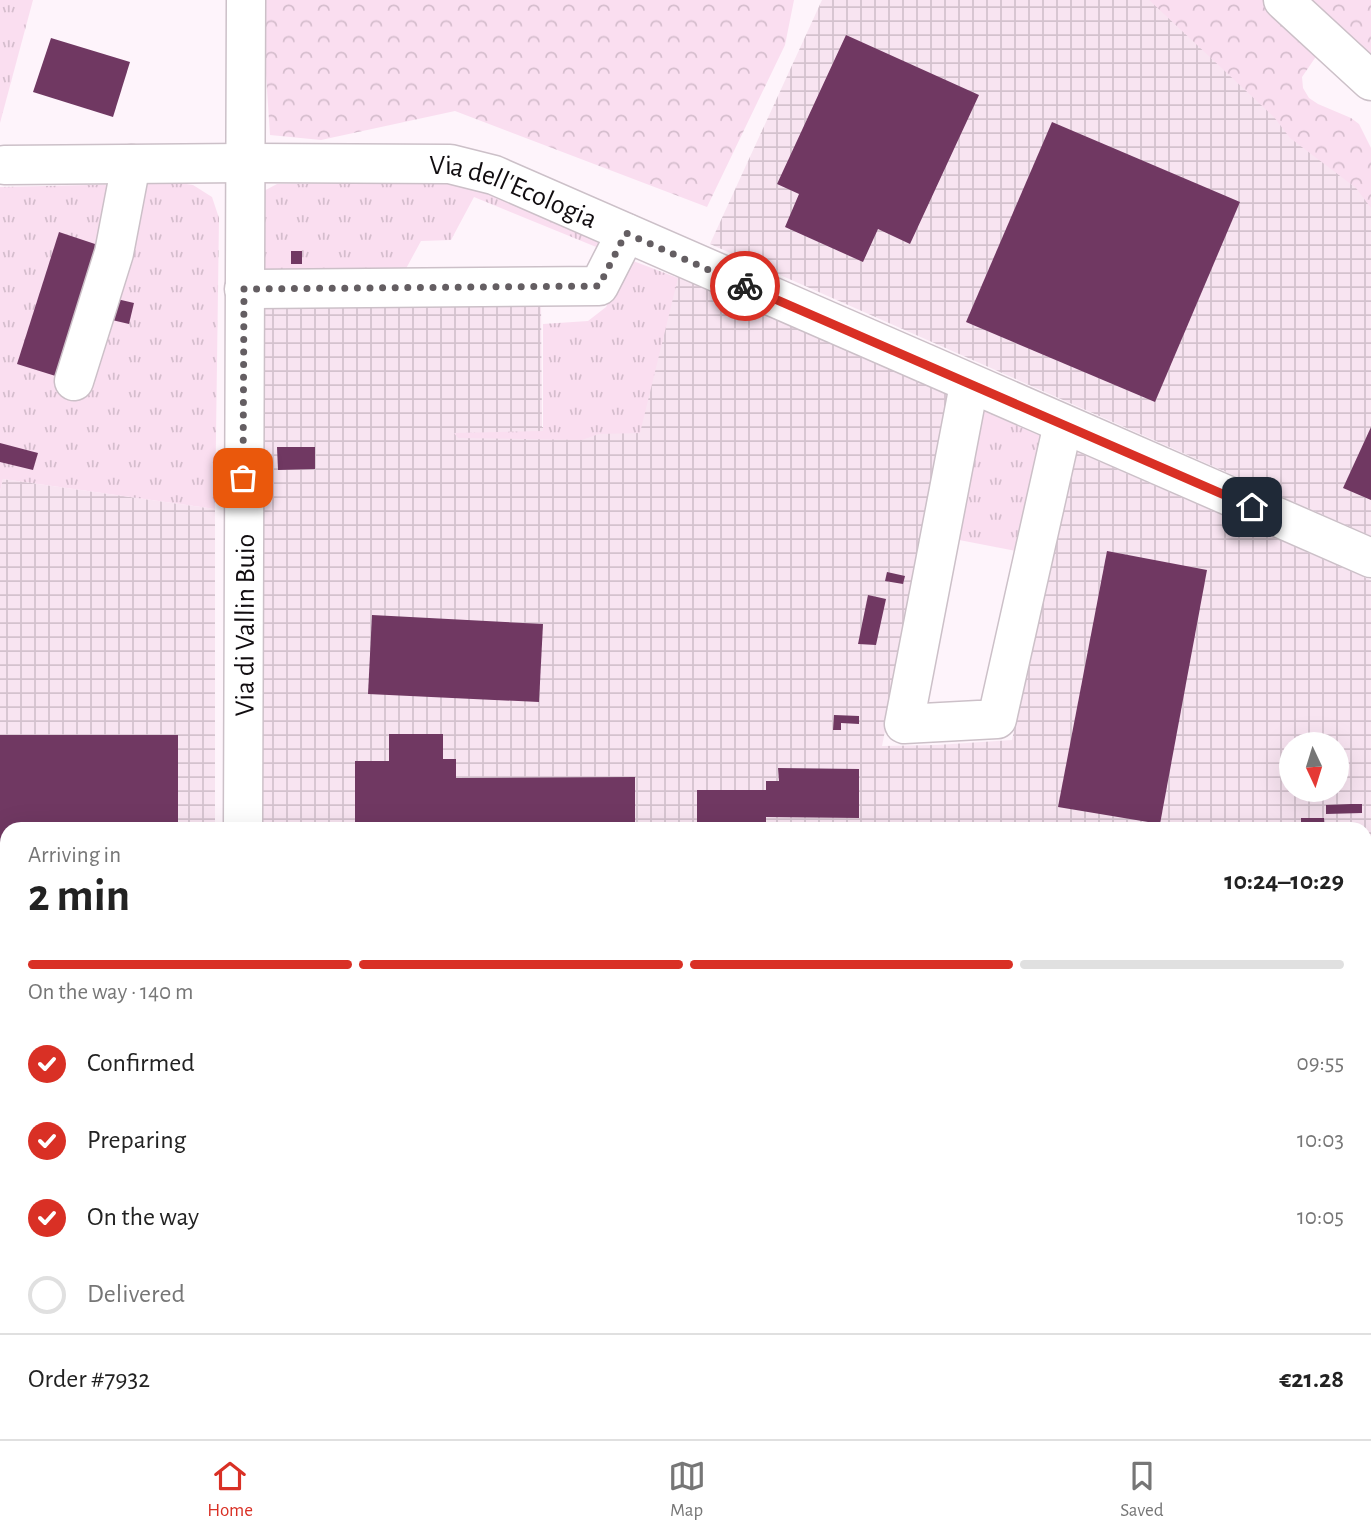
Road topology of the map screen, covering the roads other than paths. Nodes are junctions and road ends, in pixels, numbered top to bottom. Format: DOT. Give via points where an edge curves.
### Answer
graph roads {
  1 [pos="246,0"];
  2 [pos="1283,0"];
  3 [pos="1371,81"];
  4 [pos="244,163"];
  5 [pos="131,164"];
  6 [pos="4,165"];
  7 [pos="626,233"];
  8 [pos="244,289"];
  9 [pos="74,381"];
  10 [pos="969,385"];
  11 [pos="1063,424"];
  12 [pos="1371,558"];
  13 [pos="243,822"];
  1 -- 4 [label="main road, Via di Vallin Buio"];
  2 -- 3 [label="main road"];
  4 -- 5 [label="main road, Via dell'Ecologia"];
  4 -- 7 [label="main road, Via dell'Ecologia" via="450,164 494,175"];
  4 -- 8 [label="main road, Via di Vallin Buio"];
  5 -- 6 [label="main road, Via dell'Ecologia"];
  5 -- 9 [label="main road" via="114,253"];
  7 -- 8 [label="main road" via="599,286"];
  7 -- 10 [label="main road, Via dell'Ecologia"];
  8 -- 13 [label="main road, Via di Vallin Buio"];
  10 -- 11 [label="main road, Via dell'Ecologia"];
  10 -- 11 [label="main road" via="904,724 997,719"];
  11 -- 12 [label="main road, Via dell'Ecologia"];
}
